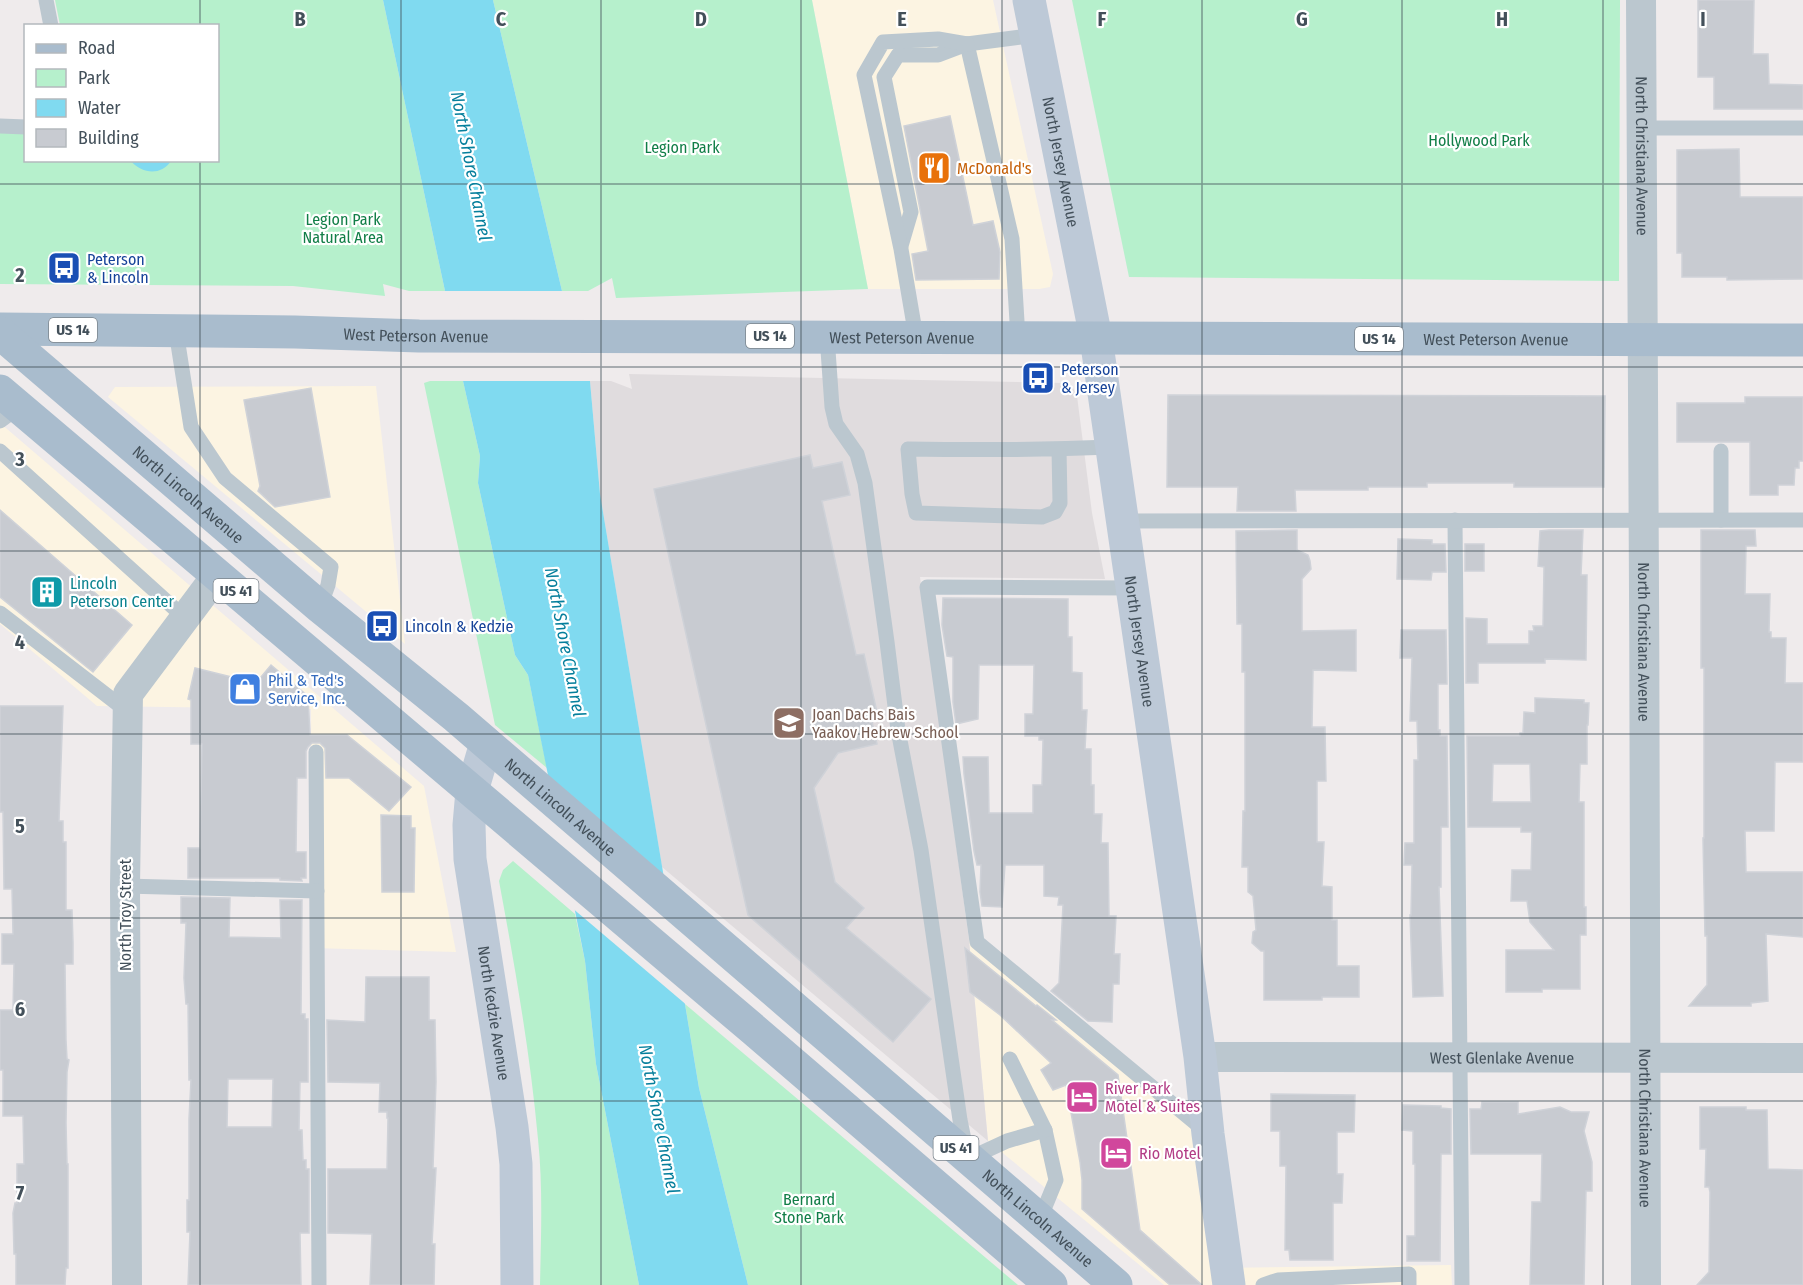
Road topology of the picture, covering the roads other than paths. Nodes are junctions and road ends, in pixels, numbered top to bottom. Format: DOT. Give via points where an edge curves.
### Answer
graph roads {
  1 [pos="46,0"];
  2 [pos="1029,0"];
  3 [pos="1641,0"];
  4 [pos="51,24"];
  5 [pos="1035,34"];
  6 [pos="967,44"];
  7 [pos="0,126"];
  8 [pos="24,127"];
  9 [pos="1642,128"];
  10 [pos="1803,128"];
  11 [pos="0,331"];
  12 [pos="176,331"];
  13 [pos="827,336"];
  14 [pos="916,337"];
  15 [pos="1018,338"];
  16 [pos="1096,338"];
  17 [pos="1644,340"];
  18 [pos="1803,340"];
  19 [pos="6,406"];
  20 [pos="1111,447"];
  21 [pos="1059,449"];
  22 [pos="0,451"];
  23 [pos="1721,451"];
  24 [pos="1455,520"];
  25 [pos="1642,520"];
  26 [pos="1721,520"];
  27 [pos="1803,520"];
  28 [pos="1122,521"];
  29 [pos="217,575"];
  30 [pos="1132,588"];
  31 [pos="320,607"];
  32 [pos="0,613"];
  33 [pos="185,618"];
  34 [pos="127,711"];
  35 [pos="486,743"];
  36 [pos="316,752"];
  37 [pos="472,791"];
  38 [pos="124,886"];
  39 [pos="317,891"];
  40 [pos="1200,1057"];
  41 [pos="1461,1057"];
  42 [pos="1645,1058"];
  43 [pos="1803,1058"];
  44 [pos="1010,1059"];
  45 [pos="1045,1130"];
  46 [pos="1208,1134"];
  47 [pos="968,1159"];
  48 [pos="1040,1219"];
  49 [pos="127,1285"];
  50 [pos="320,1285"];
  51 [pos="517,1285"];
  52 [pos="1051,1285"];
  53 [pos="1116,1285"];
  54 [pos="1229,1285"];
  55 [pos="1263,1285"];
  56 [pos="1409,1285"];
  57 [pos="1462,1285"];
  58 [pos="1646,1285"];
  1 -- 4 [label="lane"];
  2 -- 5 [label="main road, North Jersey Avenue"];
  3 -- 9 [label="street, North Christiana Avenue"];
  5 -- 6 [label="lane"];
  5 -- 16 [label="main road, North Jersey Avenue"];
  6 -- 14 [label="lane" via="938,56 898,55 884,77 911,212 901,249"];
  6 -- 15 [label="lane" via="1012,239"];
  7 -- 8 [label="lane"];
  9 -- 10 [label="lane"];
  9 -- 17 [label="street, North Christiana Avenue"];
  11 -- 12 [label="main road, West Peterson Avenue / US 14"];
  11 -- 31 [label="main road, North Lincoln Avenue / US 41"];
  12 -- 13 [label="main road, West Peterson Avenue / US 14" via="419,336"];
  12 -- 31 [label="lane" via="191,427 225,478 330,567"];
  13 -- 14 [label="main road, West Peterson Avenue / US 14"];
  13 -- 47 [label="lane" via="836,424 857,454 865,483 898,730 921,850"];
  14 -- 15 [label="main road, West Peterson Avenue / US 14"];
  15 -- 16 [label="main road, West Peterson Avenue / US 14"];
  16 -- 17 [label="main road, West Peterson Avenue / US 14"];
  16 -- 20 [label="main road, North Jersey Avenue"];
  17 -- 18 [label="main road, West Peterson Avenue / US 14"];
  17 -- 25 [label="street, North Christiana Avenue"];
  19 -- 29 [label="main road, US 41"];
  20 -- 21 [label="lane"];
  20 -- 28 [label="main road, North Jersey Avenue"];
  21 -- 21 [label="lane" via="908,449 916,513 1042,518 1055,512 1060,503"];
  22 -- 33 [label="lane"];
  23 -- 26 [label="lane"];
  24 -- 25 [label="lane"];
  24 -- 28 [label="lane"];
  24 -- 41 [label="lane"];
  25 -- 26 [label="lane"];
  25 -- 42 [label="street, North Christiana Avenue"];
  26 -- 27 [label="lane"];
  28 -- 30 [label="main road, North Jersey Avenue"];
  29 -- 33 [label="street, North Troy Street"];
  29 -- 37 [label="main road, US 41"];
  30 -- 40 [label="main road, North Jersey Avenue"];
  30 -- 46 [label="lane" via="927,587 977,942"];
  31 -- 35 [label="main road, North Lincoln Avenue / US 41"];
  32 -- 34 [label="lane"];
  33 -- 34 [label="street, North Troy Street" via="128,694"];
  34 -- 38 [label="street, North Troy Street"];
  35 -- 37 [label="main road, North Kedzie Avenue"];
  35 -- 47 [label="main road, North Lincoln Avenue / US 41"];
  36 -- 39 [label="lane"];
  37 -- 51 [label="main road, North Kedzie Avenue" via="470,859 516,1164"];
  37 -- 52 [label="main road, US 41"];
  38 -- 39 [label="lane"];
  38 -- 49 [label="street, North Troy Street"];
  39 -- 50 [label="lane"];
  40 -- 41 [label="street, West Glenlake Avenue"];
  40 -- 46 [label="main road, North Jersey Avenue"];
  41 -- 42 [label="street, West Glenlake Avenue"];
  41 -- 57 [label="lane"];
  42 -- 43 [label="street, West Glenlake Avenue"];
  42 -- 58 [label="street, North Christiana Avenue"];
  44 -- 45 [label="lane"];
  45 -- 47 [label="lane"];
  45 -- 48 [label="lane" via="1056,1180"];
  46 -- 54 [label="main road, North Jersey Avenue"];
  47 -- 48 [label="main road, North Lincoln Avenue / US 41"];
  48 -- 53 [label="main road, North Lincoln Avenue / US 41"];
  55 -- 56 [label="lane" via="1278,1280 1409,1274"];
}
